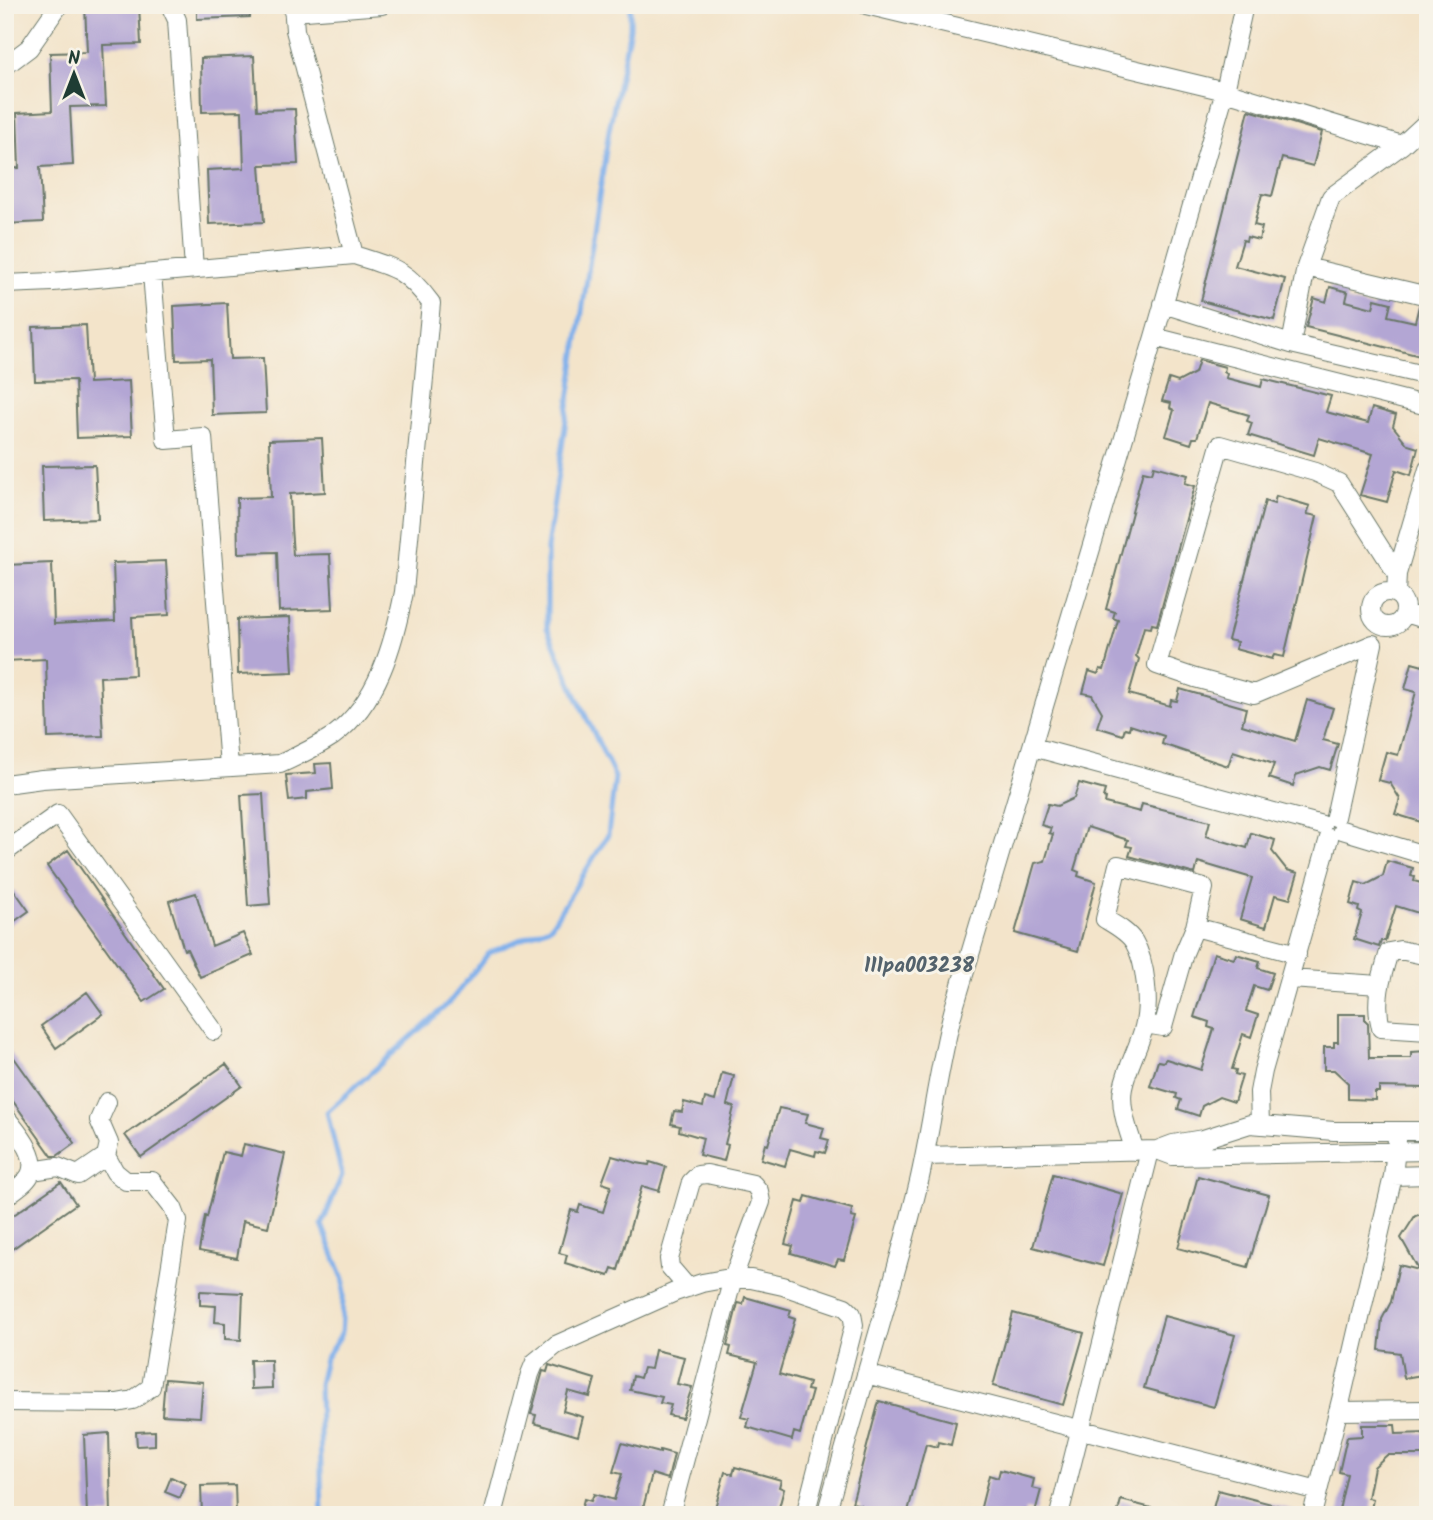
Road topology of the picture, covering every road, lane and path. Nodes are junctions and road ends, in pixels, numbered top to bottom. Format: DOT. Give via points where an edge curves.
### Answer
graph roads {
  1 [pos="59,5"];
  2 [pos="170,5"];
  3 [pos="382,5"];
  4 [pos="866,5"];
  5 [pos="1244,5"];
  6 [pos="293,9"];
  7 [pos="5,66"];
  8 [pos="1225,90"];
  9 [pos="1428,121"];
  10 [pos="1402,145"];
  11 [pos="354,255"];
  12 [pos="1306,268"];
  13 [pos="194,269"];
  14 [pos="152,274"];
  15 [pos="5,284"];
  16 [pos="1428,296"];
  17 [pos="1163,304"];
  18 [pos="1154,337"];
  19 [pos="1291,344"];
  20 [pos="1428,376"];
  21 [pos="1428,406"];
  22 [pos="1428,470"];
  23 [pos="1397,574"];
  24 [pos="1396,594"];
  25 [pos="1405,614"];
  26 [pos="1428,620"];
  27 [pos="1382,625"];
  28 [pos="1373,644"];
  29 [pos="1032,747"];
  30 [pos="229,766"];
  31 [pos="5,784"];
  32 [pos="1332,827"];
  33 [pos="5,852"];
  34 [pos="1428,856"];
  35 [pos="1195,927"];
  36 [pos="1297,954"];
  37 [pos="1428,956"];
  38 [pos="1290,979"];
  39 [pos="1379,985"];
  40 [pos="1145,1024"];
  41 [pos="214,1031"];
  42 [pos="1428,1031"];
  43 [pos="107,1102"];
  44 [pos="5,1116"];
  45 [pos="1266,1124"];
  46 [pos="1233,1129"];
  47 [pos="1398,1131"];
  48 [pos="1428,1131"];
  49 [pos="1147,1151"];
  50 [pos="1396,1151"];
  51 [pos="1428,1151"];
  52 [pos="1273,1153"];
  53 [pos="1236,1154"];
  54 [pos="106,1156"];
  55 [pos="925,1156"];
  56 [pos="32,1171"];
  57 [pos="1428,1175"];
  58 [pos="1393,1176"];
  59 [pos="5,1196"];
  60 [pos="733,1278"];
  61 [pos="688,1288"];
  62 [pos="866,1374"];
  63 [pos="5,1402"];
  64 [pos="1428,1410"];
  65 [pos="1338,1411"];
  66 [pos="1080,1429"];
  67 [pos="1318,1491"];
  68 [pos="493,1515"];
  69 [pos="670,1515"];
  70 [pos="805,1515"];
  71 [pos="825,1515"];
  72 [pos="1059,1515"];
  73 [pos="1312,1515"];
  1 -- 7 [label="street" via="29,48"];
  2 -- 13 [label="street" via="177,20"];
  3 -- 6 [label="street"];
  4 -- 8 [label="street"];
  5 -- 8 [label="street"];
  6 -- 11 [label="street"];
  8 -- 10 [label="street"];
  8 -- 17 [label="street"];
  9 -- 10 [label="street"];
  10 -- 12 [label="street" via="1331,197"];
  11 -- 13 [label="street"];
  11 -- 30 [label="street" via="401,270 431,303 397,629 379,677 361,708 335,734 280,764"];
  12 -- 16 [label="street"];
  12 -- 19 [label="street"];
  13 -- 14 [label="street"];
  14 -- 15 [label="street"];
  14 -- 30 [label="street" via="166,440 203,437"];
  17 -- 18 [label="street"];
  17 -- 19 [label="street"];
  18 -- 21 [label="street"];
  18 -- 29 [label="street"];
  19 -- 20 [label="street"];
  22 -- 23 [label="street"];
  23 -- 24 [label="street"];
  23 -- 28 [label="street" via="1339,483 1220,445 1157,665 1254,694"];
  24 -- 25 [label="street" via="1404,602"];
  24 -- 27 [label="street" via="1380,594 1372,602 1373,618"];
  25 -- 26 [label="street"];
  25 -- 27 [label="street" via="1393,625"];
  27 -- 28 [label="street"];
  28 -- 32 [label="street"];
  29 -- 32 [label="street"];
  29 -- 55 [label="street" via="946,1038"];
  30 -- 31 [label="street"];
  32 -- 34 [label="street"];
  32 -- 36 [label="street"];
  33 -- 41 [label="street" via="58,814"];
  35 -- 36 [label="street"];
  35 -- 40 [label="street" via="1163,1027"];
  35 -- 40 [label="street" via="1204,888 1118,865 1105,919 1133,940 1142,960"];
  36 -- 38 [label="street"];
  37 -- 39 [label="street" via="1389,951"];
  38 -- 39 [label="street"];
  38 -- 45 [label="street" via="1261,1082"];
  39 -- 42 [label="street" via="1381,1028"];
  40 -- 49 [label="street" via="1122,1089 1124,1110"];
  43 -- 54 [label="street" via="99,1120 109,1143"];
  44 -- 56 [label="street" via="30,1151"];
  45 -- 46 [label="street"];
  45 -- 47 [label="street"];
  45 -- 52 [label="street" via="1277,1139"];
  46 -- 49 [label="street"];
  46 -- 53 [label="street"];
  47 -- 48 [label="street"];
  47 -- 50 [label="street"];
  49 -- 53 [label="street" via="1173,1156"];
  49 -- 55 [label="street"];
  49 -- 66 [label="street"];
  50 -- 51 [label="street"];
  50 -- 52 [label="street"];
  50 -- 58 [label="street"];
  52 -- 53 [label="street"];
  54 -- 56 [label="street" via="78,1175 58,1167"];
  54 -- 63 [label="street" via="126,1181 152,1181 178,1221 151,1387 133,1400 117,1403"];
  55 -- 62 [label="street"];
  56 -- 59 [label="street"];
  57 -- 58 [label="street"];
  58 -- 65 [label="street"];
  60 -- 61 [label="street"];
  60 -- 61 [label="street" via="761,1202 759,1191 753,1184 698,1175 691,1182 669,1259 670,1267"];
  60 -- 69 [label="street"];
  60 -- 70 [label="street" via="783,1286 845,1307 852,1314 854,1325"];
  61 -- 68 [label="street" via="556,1345 536,1362"];
  62 -- 66 [label="street"];
  62 -- 71 [label="street"];
  64 -- 65 [label="street"];
  65 -- 67 [label="street"];
  66 -- 67 [label="street"];
  66 -- 72 [label="street"];
  67 -- 73 [label="street"];
}
